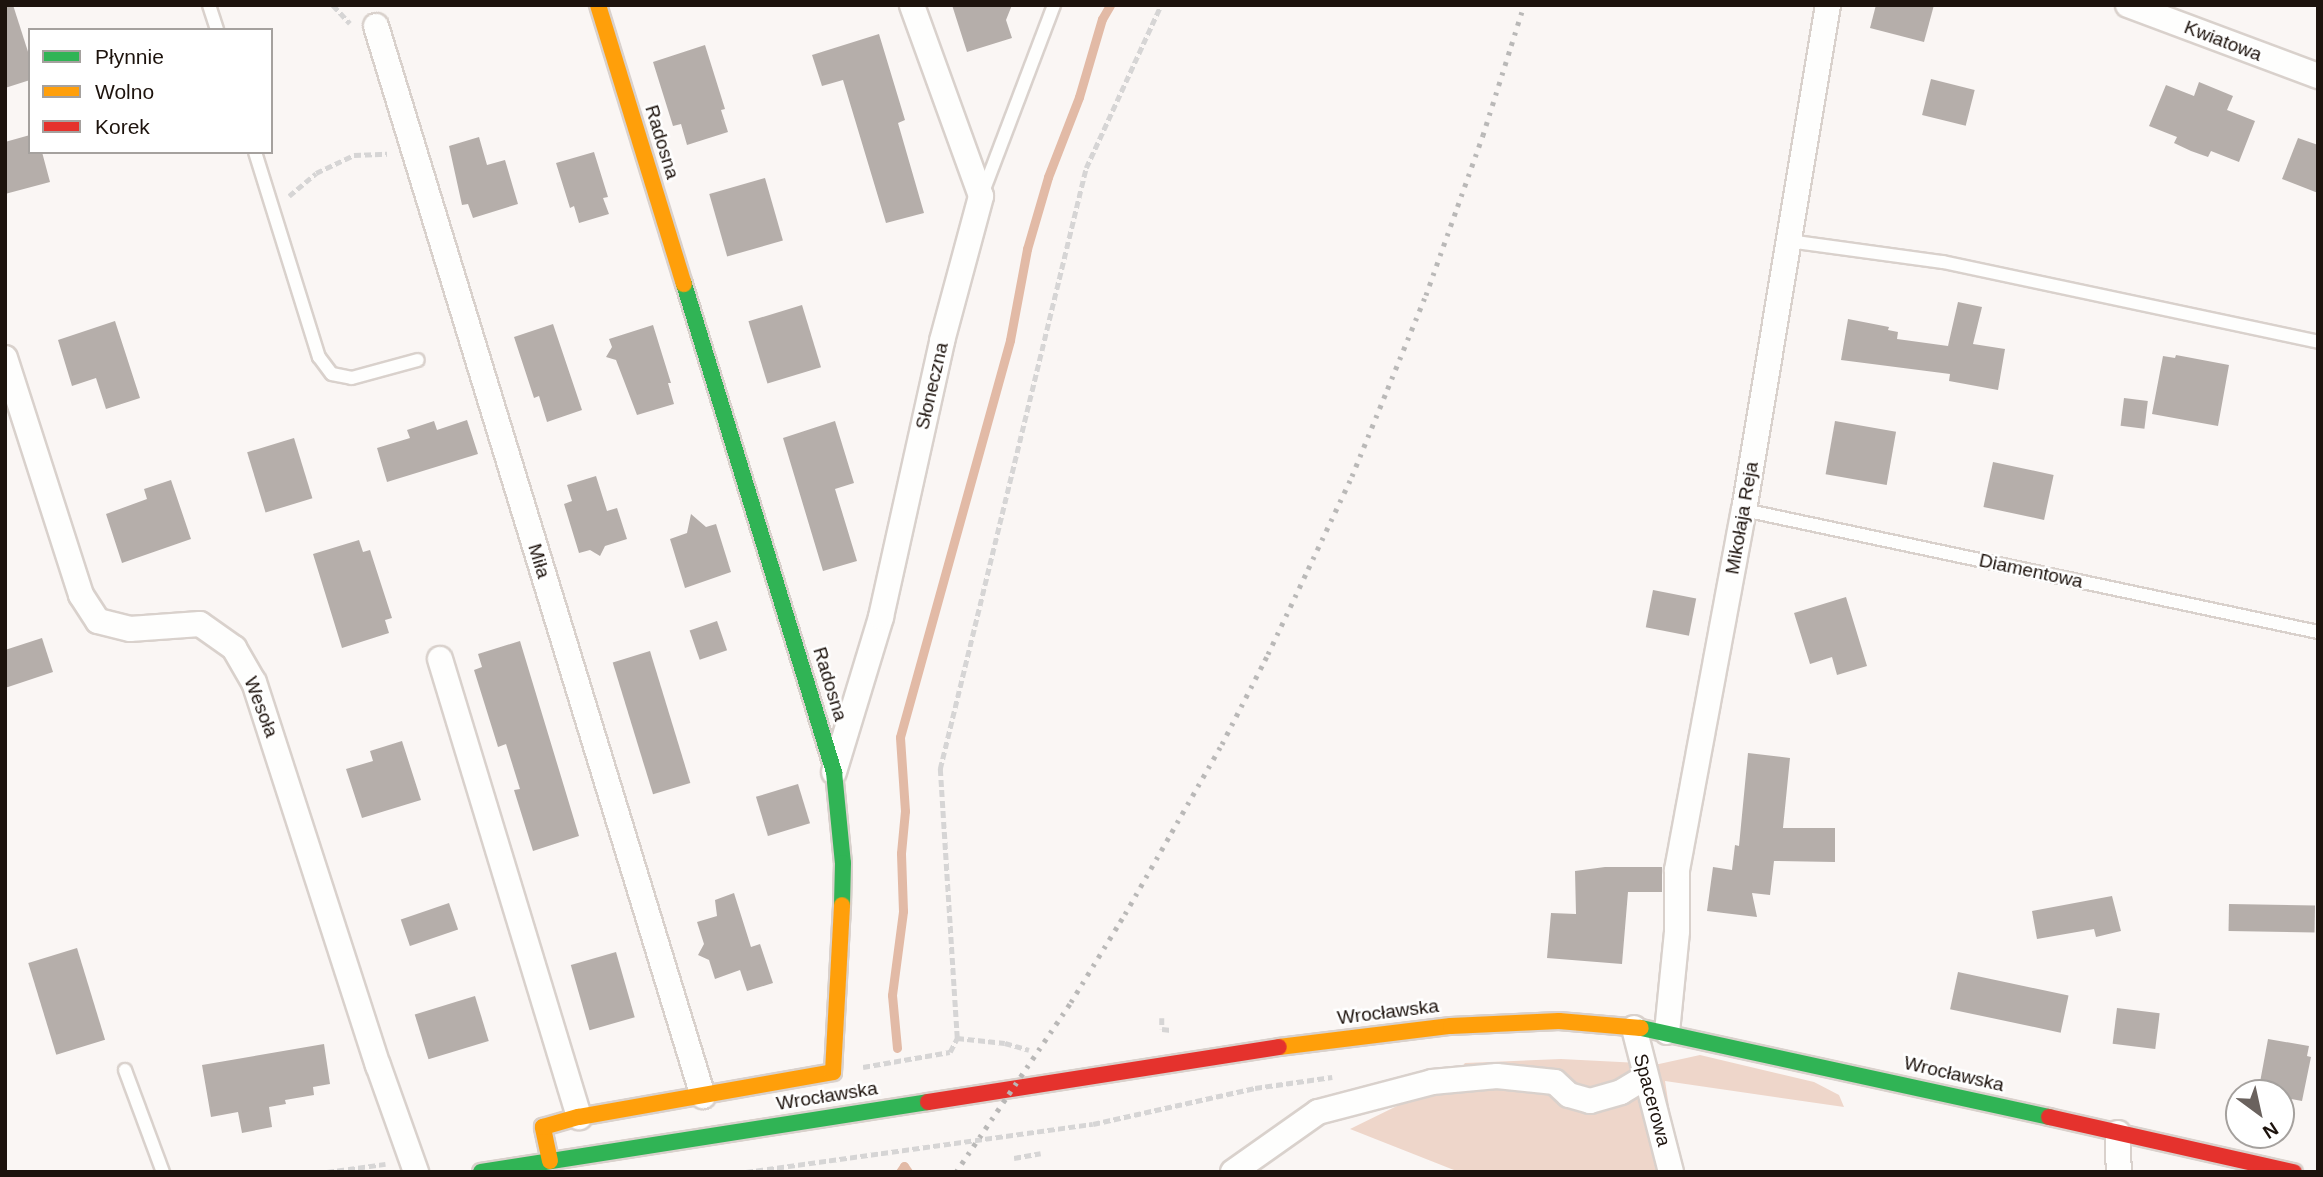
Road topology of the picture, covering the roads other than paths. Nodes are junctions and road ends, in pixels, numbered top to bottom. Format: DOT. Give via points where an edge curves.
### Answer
graph roads {
  1 [pos="209,5"];
  2 [pos="598,5"];
  3 [pos="912,5"];
  4 [pos="1054,5"];
  5 [pos="1828,5"];
  6 [pos="2128,5"];
  7 [pos="376,26"];
  8 [pos="216,28"];
  9 [pos="2318,76"];
  10 [pos="256,154"];
  11 [pos="981,196"];
  12 [pos="1789,241"];
  13 [pos="2318,342"];
  14 [pos="5,358"];
  15 [pos="418,360"];
  16 [pos="1744,510"];
  17 [pos="2318,632"];
  18 [pos="440,659"];
  19 [pos="834,772"];
  20 [pos="1634,1028"];
  21 [pos="1667,1032"];
  22 [pos="125,1070"];
  23 [pos="1646,1077"];
  24 [pos="703,1096"];
  25 [pos="579,1117"];
  26 [pos="2118,1133"];
  27 [pos="550,1161"];
  28 [pos="163,1172"];
  29 [pos="416,1172"];
  30 [pos="481,1172"];
  31 [pos="1233,1172"];
  32 [pos="1671,1172"];
  33 [pos="2119,1172"];
  34 [pos="2294,1172"];
  1 -- 8 [label="lane"];
  2 -- 19 [label="main road, Radosna"];
  3 -- 11 [label="street"];
  4 -- 11 [label="lane"];
  5 -- 12 [label="street, Mikołaja Reja"];
  6 -- 9 [label="street, Kwiatowa"];
  7 -- 24 [label="street, Miła"];
  10 -- 15 [label="lane" via="319,357 332,374 352,378"];
  11 -- 19 [label="street, Słoneczna" via="942,341 881,617"];
  12 -- 13 [label="lane" via="1943,262"];
  12 -- 16 [label="street, Mikołaja Reja"];
  14 -- 29 [label="street, Wesoła" via="81,595 98,621 130,629 200,624 233,648 254,682"];
  16 -- 17 [label="lane, Diamentowa"];
  16 -- 21 [label="street, Mikołaja Reja" via="1677,870 1677,931"];
  18 -- 25 [label="street"];
  19 -- 24 [label="main road, Radosna" via="844,863 833,1072"];
  20 -- 21 [label="main road, Wrocławska"];
  20 -- 23 [label="street, Spacerowa"];
  20 -- 27 [label="main road, Wrocławska" via="1514,1021 1385,1032"];
  21 -- 26 [label="main road, Wrocławska"];
  22 -- 28 [label="lane"];
  23 -- 31 [label="street" via="1620,1092 1590,1101 1569,1095 1555,1082 1497,1076 1432,1082 1318,1112"];
  23 -- 32 [label="street, Spacerowa"];
  24 -- 25 [label="main road"];
  25 -- 27 [label="main road" via="543,1127"];
  26 -- 33 [label="street"];
  26 -- 34 [label="main road, Wrocławska"];
  27 -- 30 [label="main road, Wrocławska"];
}
